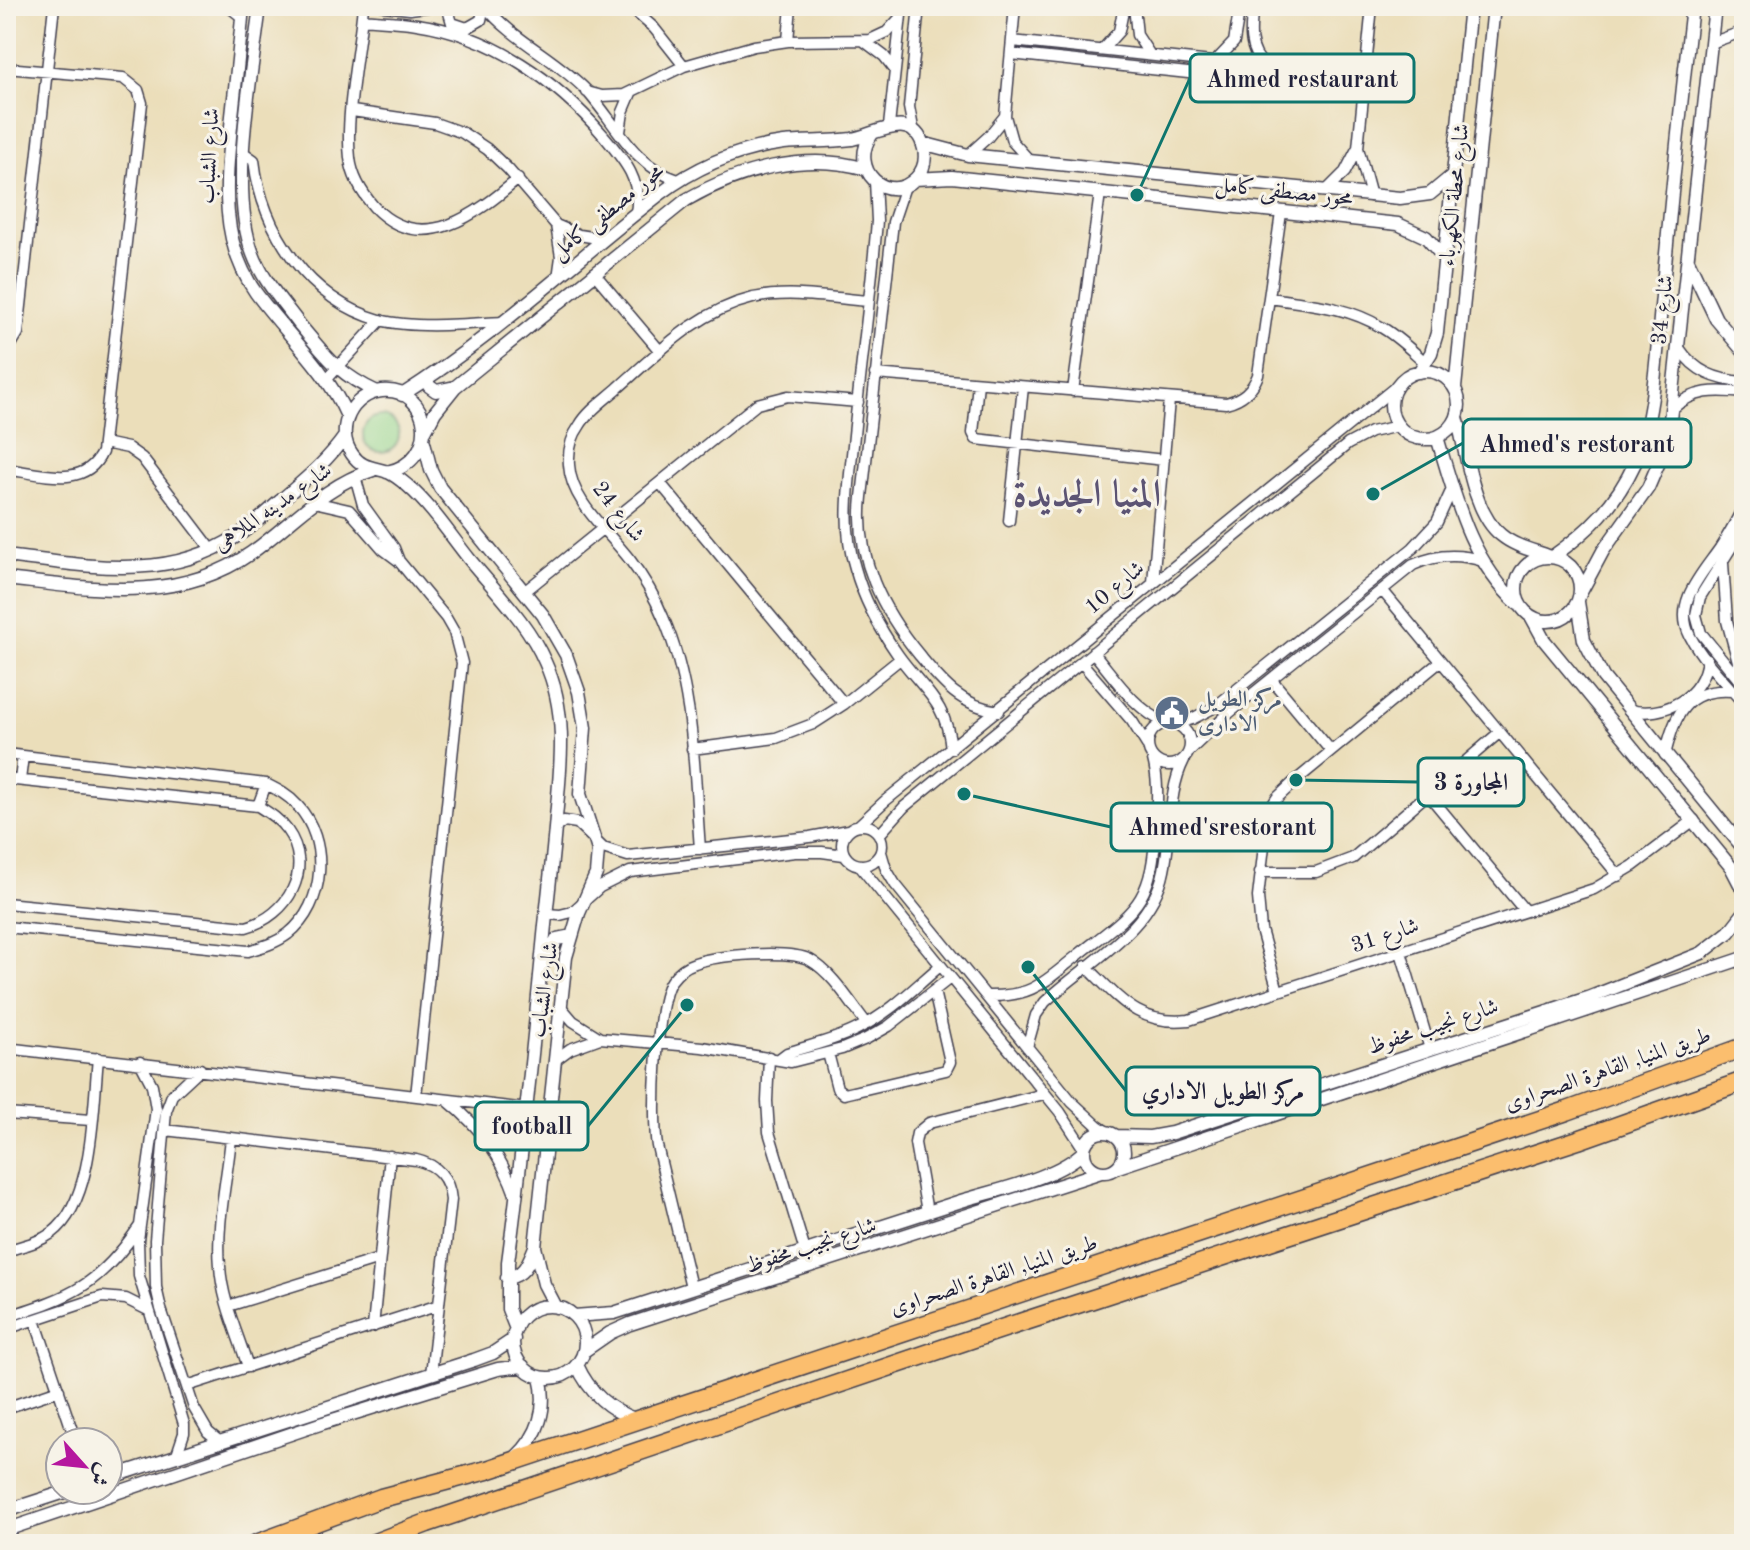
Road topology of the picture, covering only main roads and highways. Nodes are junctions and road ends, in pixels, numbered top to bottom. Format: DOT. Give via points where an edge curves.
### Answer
graph roads {
  1 [pos="1744,1047"];
  2 [pos="1744,1081"];
  3 [pos="256,1544"];
  4 [pos="372,1544"];
  1 -- 3 [label="highway, طريق المنيا, القاهرة الصحراوى" via="1567,1111 510,1462 381,1498"];
  2 -- 4 [label="highway"];
}
